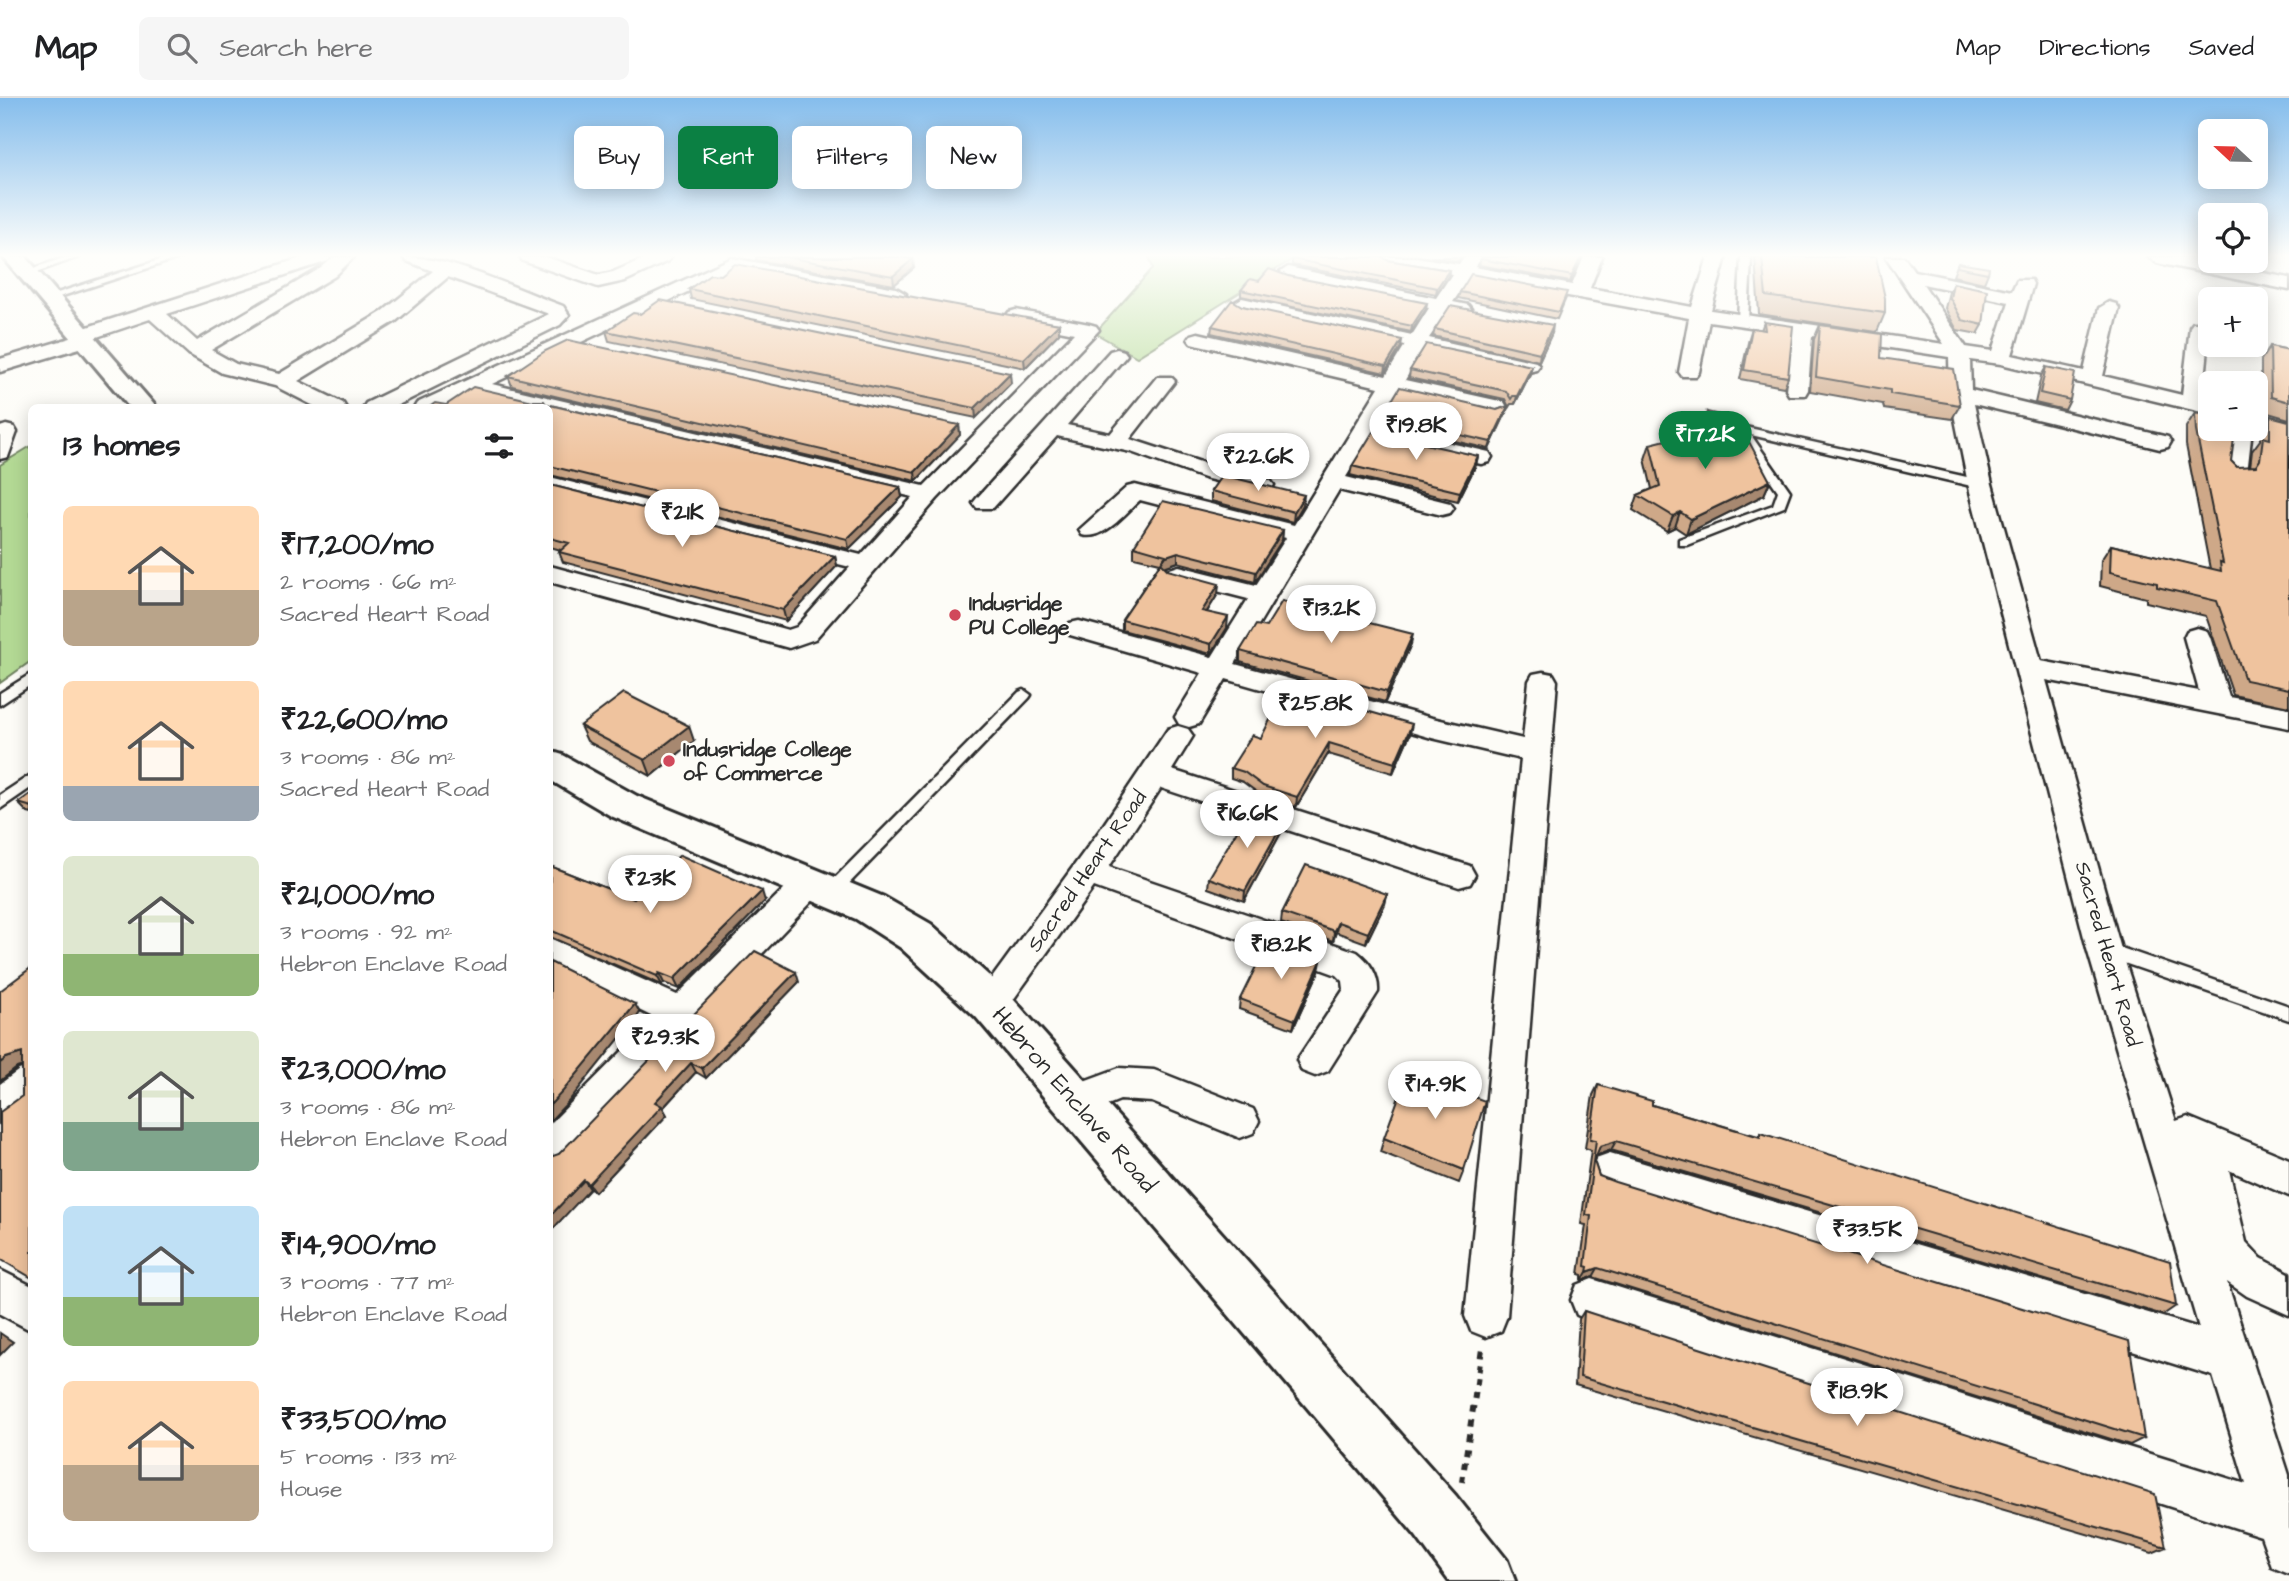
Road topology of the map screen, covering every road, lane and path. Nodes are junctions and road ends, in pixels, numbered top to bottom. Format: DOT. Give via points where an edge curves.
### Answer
graph roads {
  1 [pos="75,326"];
  2 [pos="96,326"];
  3 [pos="101,326"];
  4 [pos="169,326"];
  5 [pos="236,326"];
  6 [pos="374,326"];
  7 [pos="543,326"];
  8 [pos="601,326"];
  9 [pos="1055,326"];
  10 [pos="1344,326"];
  11 [pos="1428,326"];
  12 [pos="1698,326"];
  13 [pos="1777,326"];
  14 [pos="1942,326"];
  15 [pos="2011,326"];
  16 [pos="2105,326"];
  17 [pos="1802,330"];
  18 [pos="80,332"];
  19 [pos="1198,340"];
  20 [pos="569,341"];
  21 [pos="1417,342"];
  22 [pos="596,346"];
  23 [pos="196,350"];
  24 [pos="1959,351"];
  25 [pos="0,354"];
  26 [pos="1117,355"];
  27 [pos="2001,358"];
  28 [pos="0,366"];
  29 [pos="1529,366"];
  30 [pos="1689,372"];
  31 [pos="1012,374"];
  32 [pos="1039,380"];
  33 [pos="2092,380"];
  34 [pos="282,381"];
  35 [pos="1164,381"];
  36 [pos="1391,383"];
  37 [pos="472,386"];
  38 [pos="1797,390"];
  39 [pos="1961,394"];
  40 [pos="141,404"];
  41 [pos="327,404"];
  42 [pos="382,404"];
  43 [pos="434,404"];
  44 [pos="548,404"];
  45 [pos="553,405"];
  46 [pos="2198,405"];
  47 [pos="1496,407"];
  48 [pos="1705,421"];
  49 [pos="961,425"];
  50 [pos="1052,428"];
  51 [pos="1741,429"];
  52 [pos="1363,430"];
  53 [pos="988,431"];
  54 [pos="2239,441"];
  55 [pos="1116,442"];
  56 [pos="2160,442"];
  57 [pos="1481,457"];
  58 [pos="2235,474"];
  59 [pos="1980,484"];
  60 [pos="553,485"];
  61 [pos="1327,490"];
  62 [pos="929,494"];
  63 [pos="985,503"];
  64 [pos="1442,508"];
  65 [pos="1091,530"];
  66 [pos="1300,534"];
  67 [pos="1683,542"];
  68 [pos="867,564"];
  69 [pos="1177,573"];
  70 [pos="553,575"];
  71 [pos="1263,595"];
  72 [pos="1079,629"];
  73 [pos="2197,637"];
  74 [pos="1219,667"];
  75 [pos="2029,668"];
  76 [pos="28,680"];
  77 [pos="1543,681"];
  78 [pos="1024,695"];
  79 [pos="0,700"];
  80 [pos="2217,704"];
  81 [pos="2289,718"];
  82 [pos="1536,752"];
  83 [pos="553,766"];
  84 [pos="1155,775"];
  85 [pos="28,782"];
  86 [pos="0,803"];
  87 [pos="1088,872"];
  88 [pos="1459,874"];
  89 [pos="820,887"];
  90 [pos="2105,949"];
  91 [pos="553,952"];
  92 [pos="991,1004"];
  93 [pos="2289,1013"];
  94 [pos="682,1014"];
  95 [pos="1315,1060"];
  96 [pos="28,1084"];
  97 [pos="1075,1101"];
  98 [pos="0,1106"];
  99 [pos="2156,1120"];
  100 [pos="1240,1121"];
  101 [pos="2203,1141"];
  102 [pos="553,1142"];
  103 [pos="1610,1171"];
  104 [pos="2289,1178"];
  105 [pos="0,1292"];
  106 [pos="2289,1294"];
  107 [pos="1592,1300"];
  108 [pos="28,1308"];
  109 [pos="1486,1317"];
  110 [pos="2230,1359"];
  111 [pos="2284,1534"];
  112 [pos="1453,1538"];
  113 [pos="1486,1581"];
  1 -- 18 [label="street"];
  2 -- 18 [label="street"];
  3 -- 18 [label="street"];
  4 -- 23 [label="street"];
  5 -- 23 [label="street"];
  6 -- 34 [label="street"];
  7 -- 42 [label="street"];
  8 -- 20 [label="street"];
  9 -- 32 [label="street" via="1085,333"];
  10 -- 21 [label="street"];
  11 -- 21 [label="street, Sacred Heart Road"];
  12 -- 30 [label="street"];
  13 -- 17 [label="street"];
  14 -- 24 [label="street"];
  15 -- 27 [label="street"];
  16 -- 33 [label="street"];
  17 -- 24 [label="street"];
  17 -- 38 [label="street"];
  18 -- 25 [label="street"];
  18 -- 28 [label="street"];
  18 -- 40 [label="street"];
  19 -- 36 [label="street"];
  20 -- 22 [label="street"];
  20 -- 37 [label="street"];
  21 -- 29 [label="street"];
  21 -- 36 [label="street, Sacred Heart Road"];
  23 -- 34 [label="street" via="229,369"];
  24 -- 27 [label="street"];
  24 -- 39 [label="street, Sacred Heart Road"];
  26 -- 50 [label="street"];
  27 -- 33 [label="street"];
  31 -- 32 [label="street"];
  32 -- 53 [label="street"];
  33 -- 46 [label="street"];
  34 -- 41 [label="street"];
  35 -- 55 [label="street"];
  36 -- 47 [label="street"];
  36 -- 52 [label="street, Sacred Heart Road"];
  37 -- 43 [label="street"];
  37 -- 44 [label="street"];
  39 -- 56 [label="street"];
  39 -- 59 [label="street, Sacred Heart Road"];
  45 -- 62 [label="street"];
  48 -- 51 [label="lane"];
  49 -- 53 [label="street"];
  50 -- 55 [label="street"];
  50 -- 63 [label="street"];
  51 -- 59 [label="lane"];
  51 -- 67 [label="lane" via="1784,491 1778,507"];
  52 -- 57 [label="street"];
  52 -- 61 [label="street, Sacred Heart Road"];
  53 -- 62 [label="street"];
  54 -- 58 [label="street"];
  55 -- 61 [label="street" via="1291,492"];
  59 -- 75 [label="street, Sacred Heart Road"];
  60 -- 68 [label="street"];
  61 -- 64 [label="street"];
  61 -- 66 [label="street, Sacred Heart Road"];
  62 -- 68 [label="street"];
  65 -- 66 [label="street" via="1135,492"];
  66 -- 71 [label="street, Sacred Heart Road"];
  68 -- 70 [label="street" via="806,633 789,639"];
  69 -- 71 [label="street"];
  71 -- 74 [label="street, Sacred Heart Road"];
  72 -- 74 [label="street"];
  73 -- 80 [label="street"];
  74 -- 82 [label="street" via="1432,728"];
  74 -- 84 [label="street, Sacred Heart Road"];
  75 -- 80 [label="street"];
  75 -- 90 [label="street, Sacred Heart Road"];
  76 -- 79 [label="lane"];
  77 -- 82 [label="street"];
  78 -- 89 [label="lane"];
  80 -- 81 [label="street"];
  82 -- 109 [label="street"];
  83 -- 89 [label="street, Hebron Enclave Road" via="625,806"];
  84 -- 87 [label="street, Sacred Heart Road"];
  84 -- 88 [label="street"];
  85 -- 86 [label="lane"];
  87 -- 92 [label="street, Sacred Heart Road"];
  87 -- 95 [label="street" via="1353,968 1363,984 1362,992"];
  89 -- 92 [label="street, Hebron Enclave Road" via="870,908 916,936"];
  89 -- 94 [label="street"];
  90 -- 93 [label="lane"];
  90 -- 99 [label="street, Sacred Heart Road"];
  91 -- 94 [label="street"];
  92 -- 97 [label="street, Hebron Enclave Road"];
  94 -- 102 [label="street"];
  96 -- 98 [label="street"];
  97 -- 100 [label="street" via="1119,1084 1154,1086"];
  97 -- 112 [label="street, Hebron Enclave Road"];
  99 -- 101 [label="street"];
  99 -- 110 [label="street, Sacred Heart Road"];
  101 -- 104 [label="street"];
  101 -- 106 [label="street" via="2231,1257 2246,1274"];
  103 -- 110 [label="street"];
  105 -- 108 [label="street"];
  107 -- 111 [label="street"];
  109 -- 112 [label="path"];
  110 -- 111 [label="street, Sacred Heart Road"];
  112 -- 113 [label="street, Hebron Enclave Road"];
}
